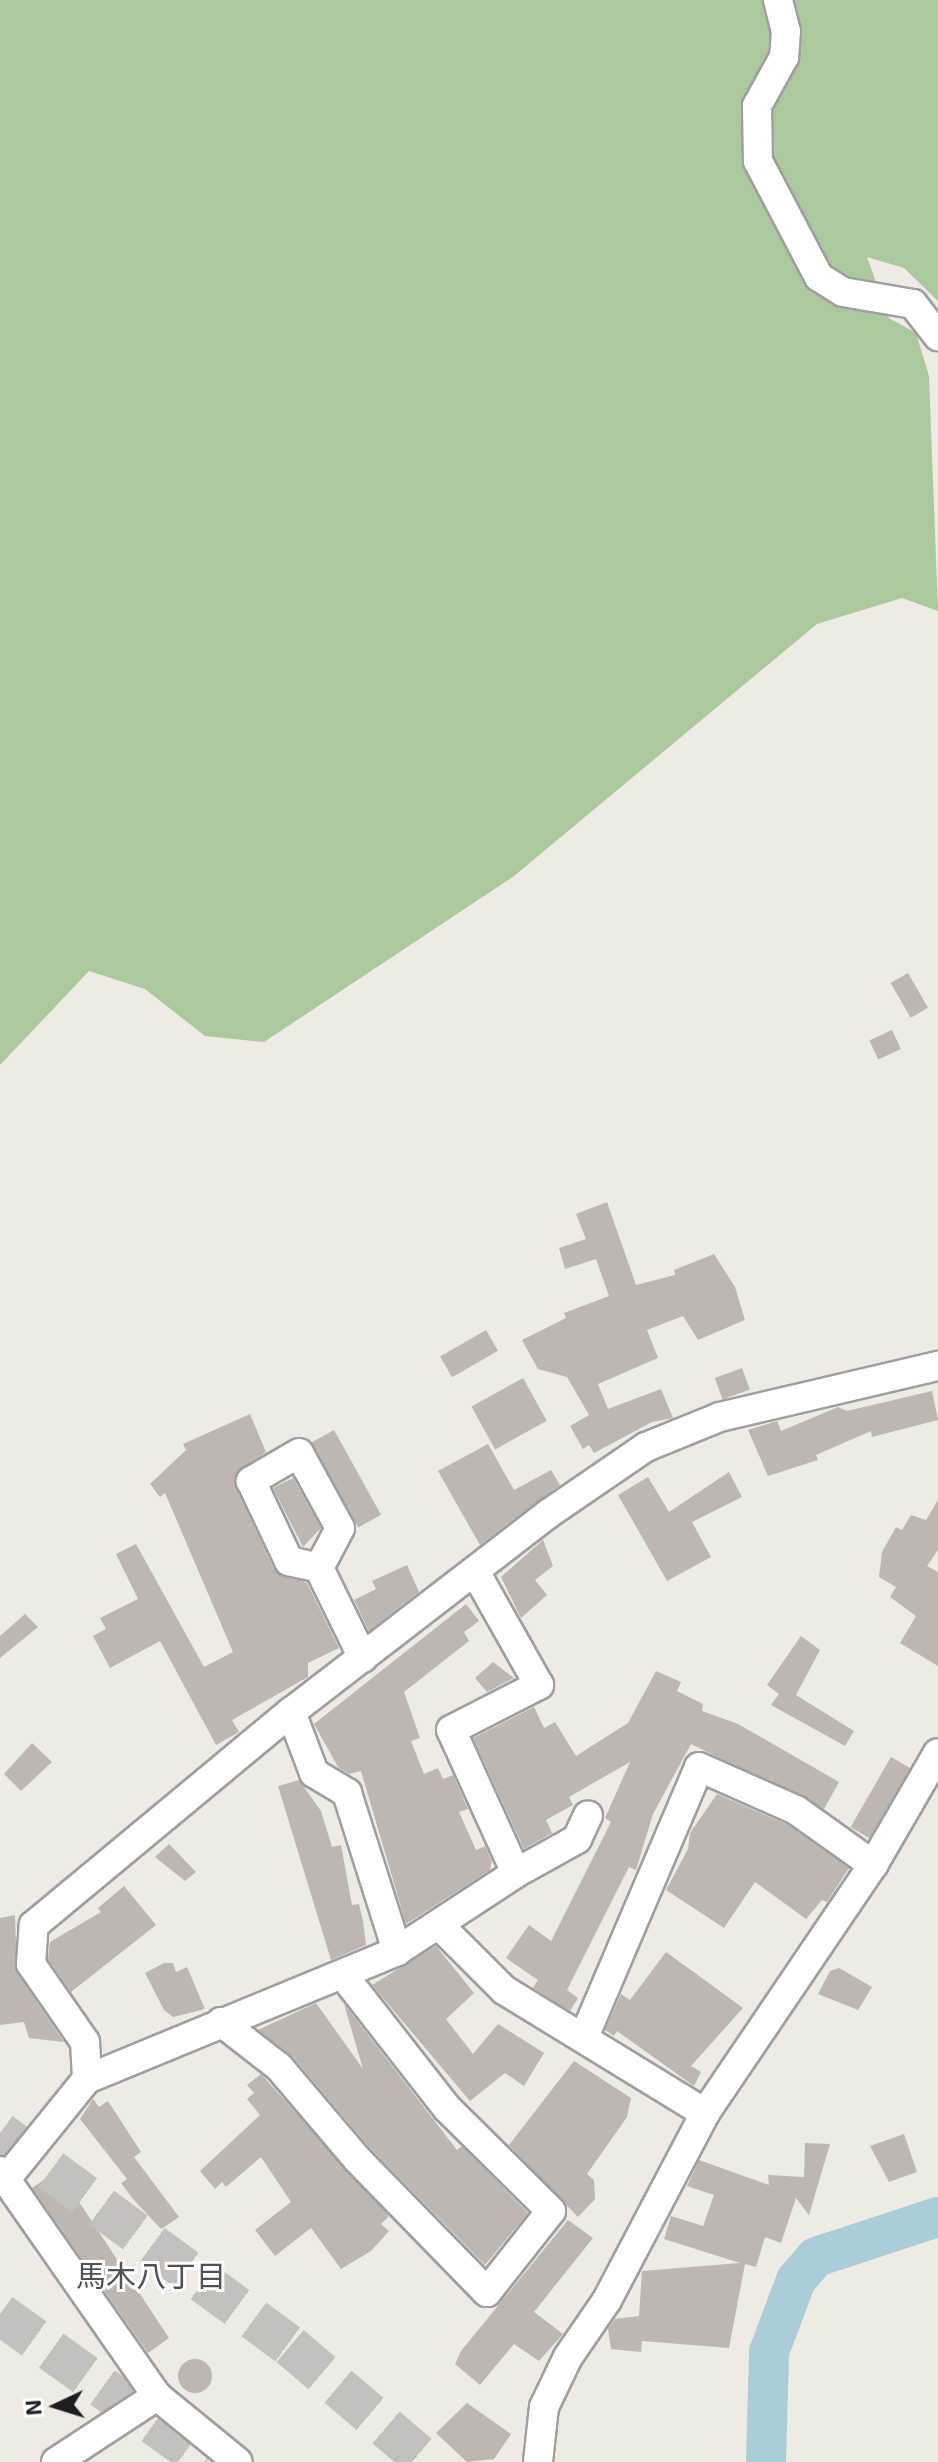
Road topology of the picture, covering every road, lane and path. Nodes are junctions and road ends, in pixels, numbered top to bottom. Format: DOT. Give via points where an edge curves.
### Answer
graph roads {
  1 [pos="778,0"];
  2 [pos="938,336"];
  3 [pos="938,1366"];
  4 [pos="319,1568"];
  5 [pos="476,1573"];
  6 [pos="363,1658"];
  7 [pos="291,1712"];
  8 [pos="938,1753"];
  9 [pos="588,1815"];
  10 [pos="873,1865"];
  11 [pos="516,1873"];
  12 [pos="439,1925"];
  13 [pos="397,1951"];
  14 [pos="343,1975"];
  15 [pos="221,2022"];
  16 [pos="584,2037"];
  17 [pos="87,2079"];
  18 [pos="705,2113"];
  19 [pos="3,2175"];
  20 [pos="157,2396"];
  21 [pos="56,2462"];
  22 [pos="238,2462"];
  23 [pos="538,2462"];
  1 -- 2 [label="street" via="786,31 784,57 757,106 758,161 819,277 843,292 913,304"];
  3 -- 5 [label="street" via="720,1417 646,1447"];
  4 -- 6 [label="street"];
  5 -- 6 [label="street"];
  5 -- 11 [label="street" via="539,1685 451,1730"];
  6 -- 7 [label="street"];
  7 -- 13 [label="street" via="314,1773 347,1793"];
  7 -- 17 [label="street" via="34,1925 31,1964 85,2042"];
  8 -- 10 [label="street"];
  9 -- 11 [label="street" via="577,1839"];
  10 -- 16 [label="street" via="796,1810 699,1767"];
  10 -- 18 [label="street"];
  11 -- 12 [label="street"];
  12 -- 13 [label="street"];
  12 -- 16 [label="street" via="504,1990"];
  13 -- 14 [label="street"];
  14 -- 15 [label="street"];
  14 -- 15 [label="street" via="447,2108 551,2211 487,2292 357,2159 279,2067"];
  15 -- 17 [label="street"];
  16 -- 18 [label="street"];
  17 -- 19 [label="street"];
  18 -- 23 [label="street" via="544,2407"];
  19 -- 20 [label="street"];
  20 -- 21 [label="street"];
  20 -- 22 [label="street"];
}
